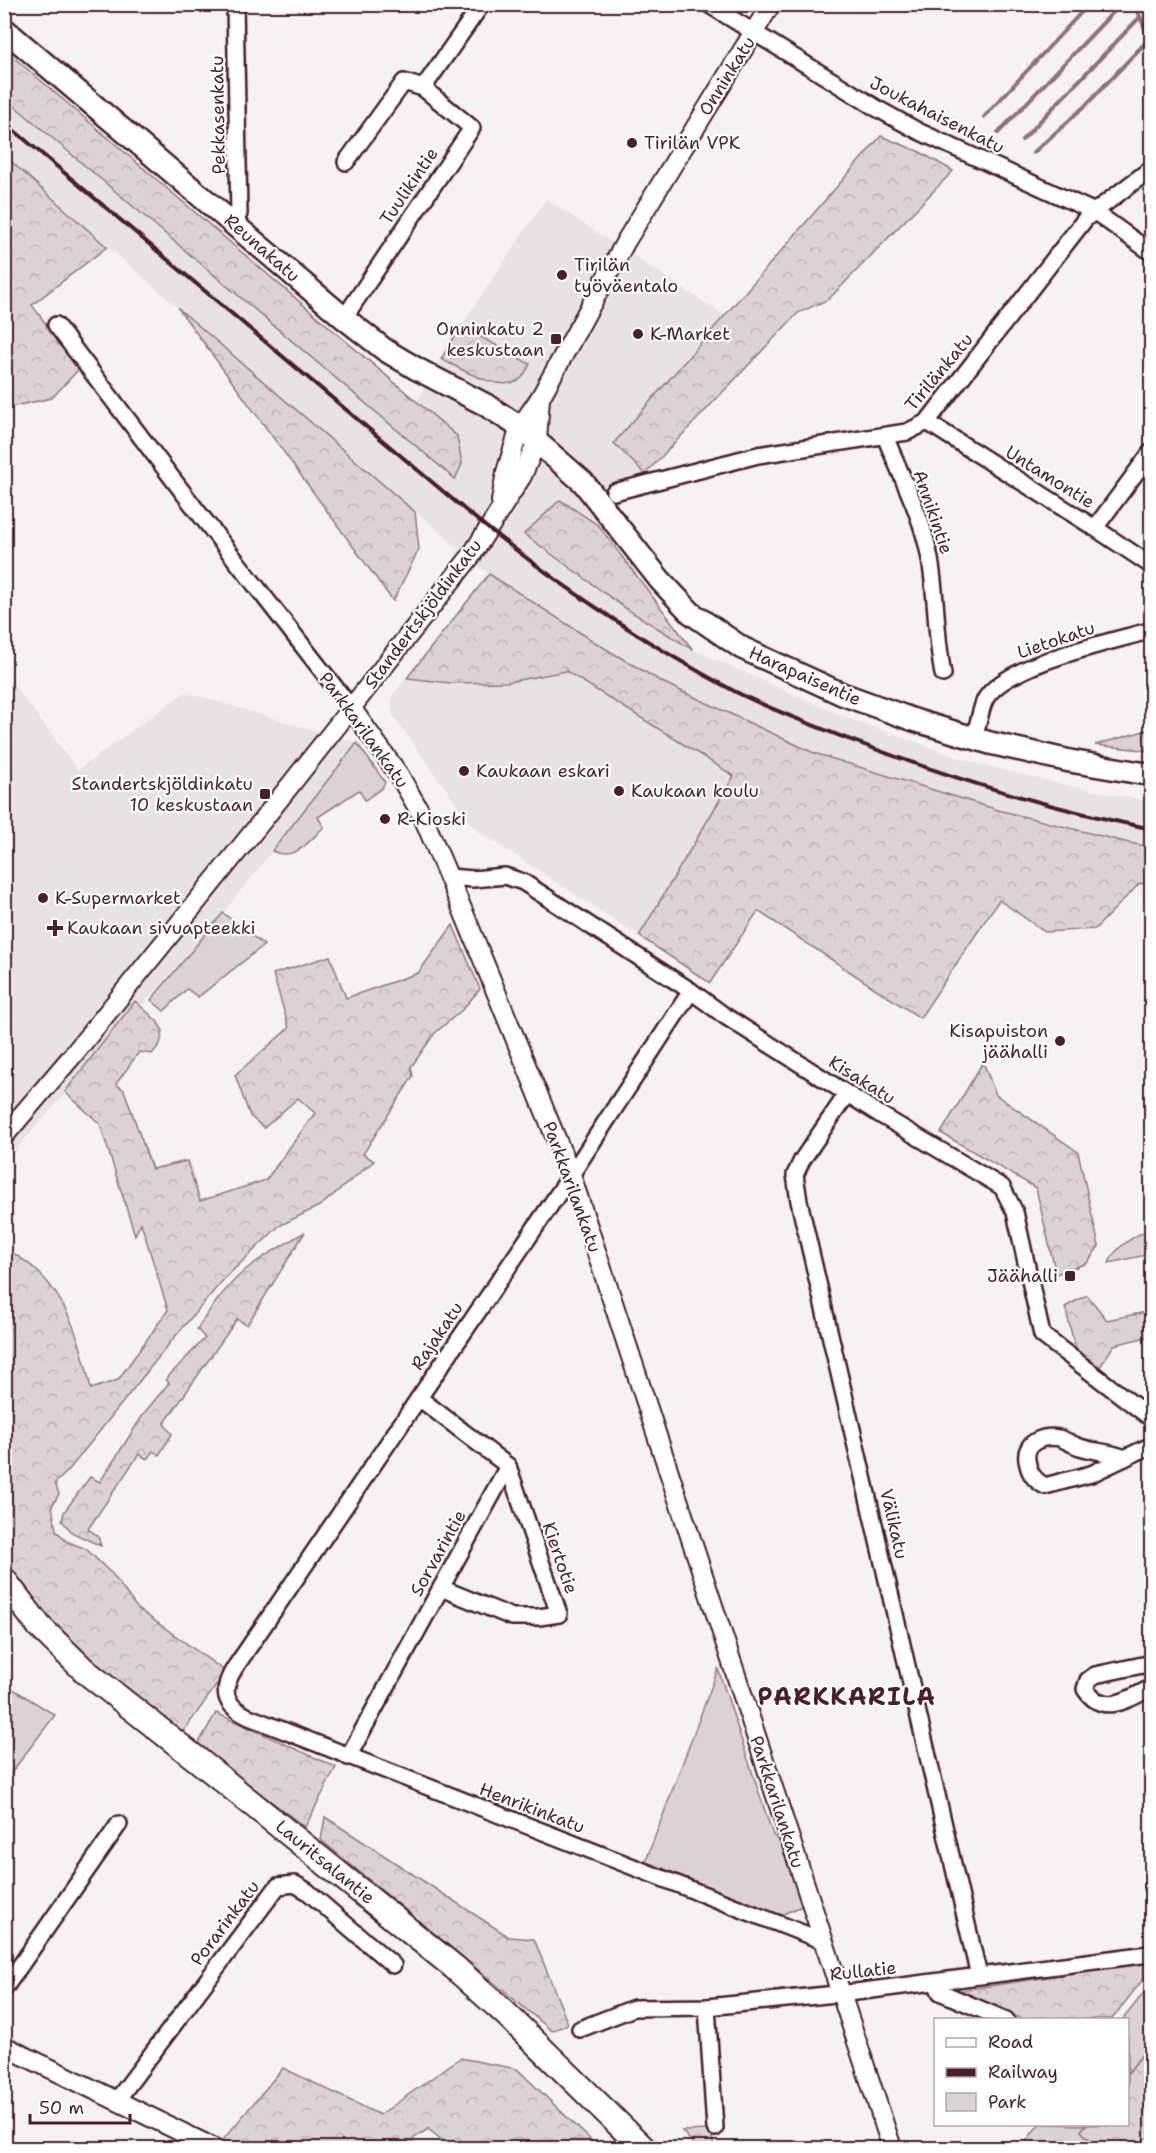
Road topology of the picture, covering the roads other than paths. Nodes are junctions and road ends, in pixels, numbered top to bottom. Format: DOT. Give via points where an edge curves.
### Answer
graph roads {
  1 [pos="235,4"];
  2 [pos="482,4"];
  3 [pos="708,4"];
  4 [pos="771,4"];
  5 [pos="4,29"];
  6 [pos="754,32"];
  7 [pos="423,88"];
  8 [pos="346,162"];
  9 [pos="1152,168"];
  10 [pos="1095,212"];
  11 [pos="233,223"];
  12 [pos="1152,253"];
  13 [pos="344,318"];
  14 [pos="56,325"];
  15 [pos="540,398"];
  16 [pos="927,422"];
  17 [pos="520,427"];
  18 [pos="885,436"];
  19 [pos="537,441"];
  20 [pos="1152,451"];
  21 [pos="614,492"];
  22 [pos="499,510"];
  23 [pos="1095,528"];
  24 [pos="1152,566"];
  25 [pos="1152,630"];
  26 [pos="943,674"];
  27 [pos="352,709"];
  28 [pos="973,738"];
  29 [pos="1152,775"];
  30 [pos="449,877"];
  31 [pos="691,992"];
  32 [pos="847,1094"];
  33 [pos="4,1136"];
  34 [pos="571,1175"];
  35 [pos="419,1398"];
  36 [pos="1152,1419"];
  37 [pos="1152,1445"];
  38 [pos="1125,1458"];
  39 [pos="508,1466"];
  40 [pos="4,1580"];
  41 [pos="441,1588"];
  42 [pos="1152,1663"];
  43 [pos="1152,1687"];
  44 [pos="230,1705"];
  45 [pos="348,1757"];
  46 [pos="119,1824"];
  47 [pos="823,1941"];
  48 [pos="1152,1952"];
  49 [pos="393,1965"];
  50 [pos="979,1976"];
  51 [pos="938,1987"];
  52 [pos="4,1989"];
  53 [pos="840,1993"];
  54 [pos="707,2007"];
  55 [pos="1004,2018"];
  56 [pos="580,2030"];
  57 [pos="4,2046"];
  58 [pos="117,2100"];
  59 [pos="715,2128"];
  60 [pos="214,2148"];
  61 [pos="643,2148"];
  62 [pos="892,2148"];
  1 -- 11 [label="street, Pekkasenkatu" via="239,214"];
  2 -- 7 [label="street"];
  3 -- 6 [label="street, Joukahaisenkatu"];
  4 -- 6 [label="street, Onninkatu"];
  5 -- 11 [label="main road, Reunakatu"];
  6 -- 10 [label="street, Joukahaisenkatu" via="918,131"];
  6 -- 15 [label="street, Onninkatu" via="626,241"];
  7 -- 8 [label="street" via="404,82"];
  7 -- 13 [label="street, Tuulikintie" via="472,128"];
  9 -- 10 [label="street, Tirilänkatu"];
  10 -- 12 [label="street, Joukahaisenkatu"];
  10 -- 16 [label="street, Tirilänkatu"];
  11 -- 13 [label="main road, Reunakatu"];
  13 -- 17 [label="main road, Reunakatu" via="385,350"];
  14 -- 27 [label="street, Parkkarilankatu"];
  15 -- 17 [label="street, Onninkatu"];
  15 -- 19 [label="street, Onninkatu"];
  16 -- 18 [label="street, Tirilänkatu" via="908,432"];
  16 -- 23 [label="street, Untamontie"];
  17 -- 19 [label="main road, Reunakatu"];
  17 -- 22 [label="street, Standertskjöldinkatu"];
  18 -- 21 [label="street, Tirilänkatu" via="758,455"];
  18 -- 26 [label="street, Annikintie" via="929,551"];
  19 -- 22 [label="street, Standertskjöldinkatu" via="522,476"];
  19 -- 28 [label="main road, Harapaisentie" via="583,482 660,580 692,613 742,648 843,694"];
  20 -- 23 [label="street"];
  22 -- 27 [label="street, Standertskjöldinkatu" via="471,556"];
  23 -- 24 [label="street, Untamontie"];
  25 -- 28 [label="street, Lietokatu" via="1018,672 986,699"];
  27 -- 30 [label="street, Parkkarilankatu" via="399,775 423,817"];
  27 -- 33 [label="street, Standertskjöldinkatu"];
  28 -- 29 [label="main road, Harapaisentie"];
  30 -- 31 [label="street, Kisakatu" via="505,876 523,882"];
  30 -- 34 [label="street, Parkkarilankatu"];
  31 -- 32 [label="street, Kisakatu"];
  31 -- 34 [label="street, Rajakatu"];
  32 -- 36 [label="street, Kisakatu" via="1002,1187 1015,1212 1042,1335"];
  32 -- 50 [label="street, Välikatu" via="795,1175"];
  34 -- 35 [label="street, Rajakatu"];
  34 -- 47 [label="street, Parkkarilankatu"];
  35 -- 39 [label="street"];
  35 -- 44 [label="street, Rajakatu" via="229,1677 226,1688"];
  37 -- 38 [label="street"];
  38 -- 38 [label="street" via="1047,1437 1036,1440 1028,1449 1027,1458 1030,1473 1045,1486 1091,1474"];
  39 -- 41 [label="street, Sorvarintie"];
  39 -- 41 [label="street, Kiertotie" via="559,1614 512,1617"];
  40 -- 61 [label="main road, Lauritsalantie" via="39,1626 85,1671 454,1967"];
  41 -- 45 [label="street, Sorvarintie"];
  42 -- 43 [label="street" via="1095,1675 1085,1689 1096,1703 1104,1705"];
  44 -- 45 [label="street, Henrikinkatu" via="249,1717"];
  45 -- 47 [label="street, Henrikinkatu"];
  46 -- 52 [label="street"];
  47 -- 53 [label="street, Parkkarilankatu"];
  48 -- 50 [label="street, Rullatie"];
  49 -- 58 [label="street, Porarinkatu" via="307,1891 295,1884 278,1886"];
  50 -- 51 [label="street, Rullatie"];
  51 -- 53 [label="street, Rullatie"];
  51 -- 55 [label="street"];
  53 -- 54 [label="street, Rullatie"];
  53 -- 62 [label="street, Parkkarilankatu"];
  54 -- 56 [label="street, Rullatie" via="634,2008"];
  54 -- 59 [label="street"];
  57 -- 58 [label="street"];
  58 -- 60 [label="street"];
}
